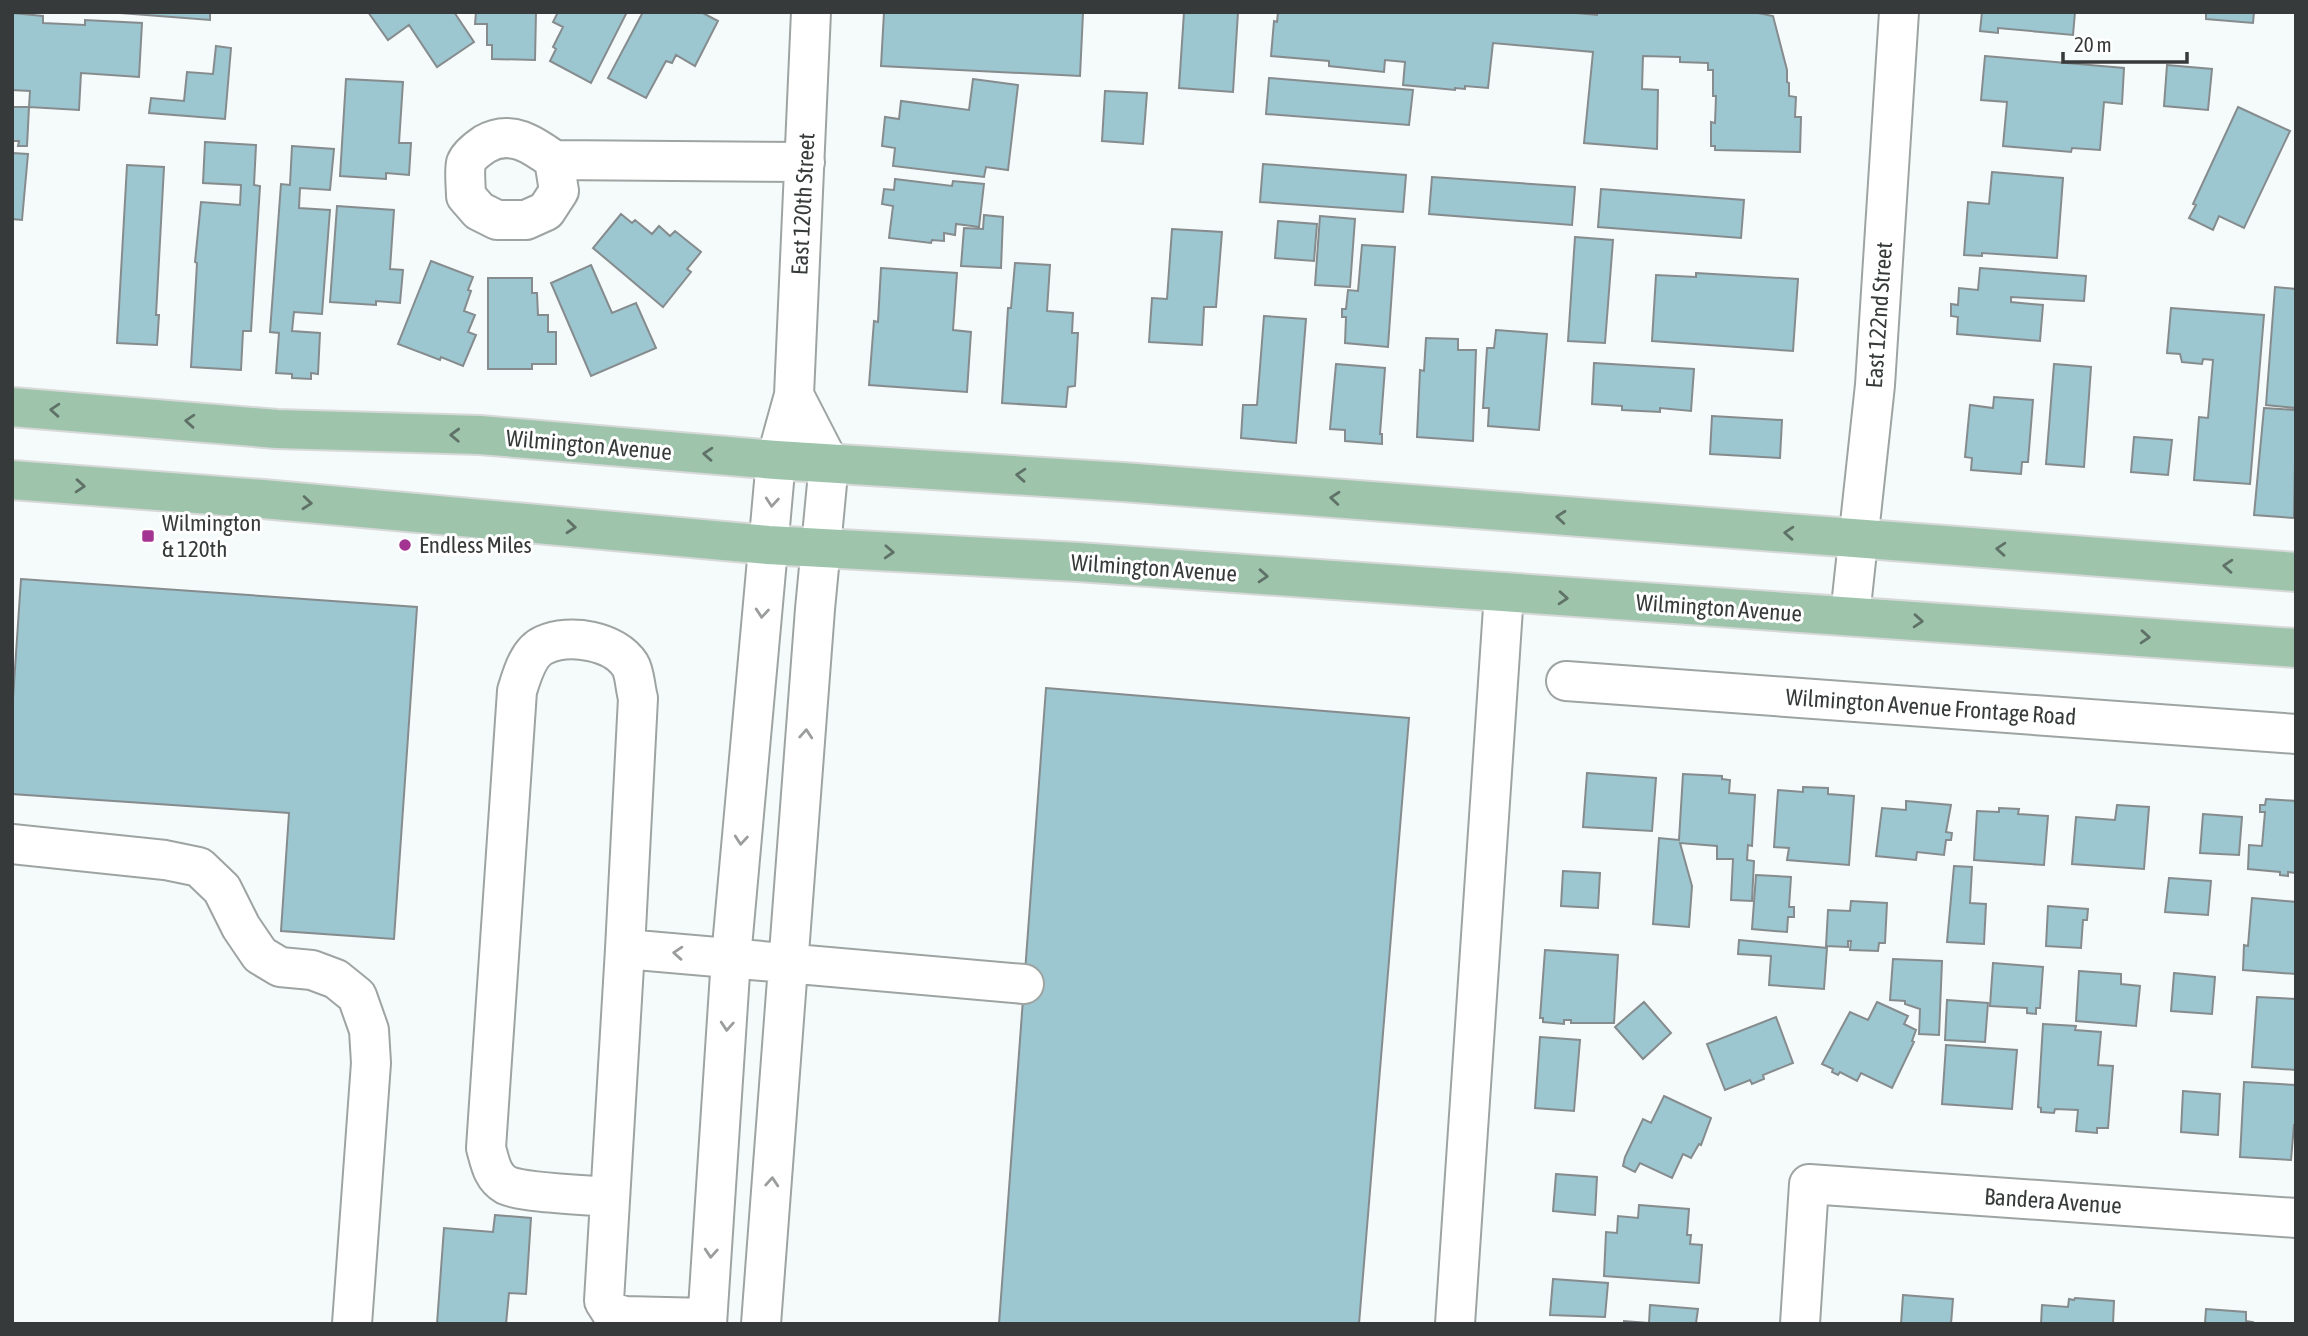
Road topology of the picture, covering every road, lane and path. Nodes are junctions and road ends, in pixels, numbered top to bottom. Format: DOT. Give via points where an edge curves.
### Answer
graph roads {
  1 [pos="811,12"];
  2 [pos="1899,12"];
  3 [pos="554,160"];
  4 [pos="805,162"];
  5 [pos="794,395"];
  6 [pos="12,407"];
  7 [pos="776,460"];
  8 [pos="829,463"];
  9 [pos="12,481"];
  10 [pos="1857,539"];
  11 [pos="768,545"];
  12 [pos="821,548"];
  13 [pos="2296,572"];
  14 [pos="1504,593"];
  15 [pos="1850,616"];
  16 [pos="2296,648"];
  17 [pos="1566,681"];
  18 [pos="2296,734"];
  19 [pos="12,844"];
  20 [pos="625,949"];
  21 [pos="731,958"];
  22 [pos="789,962"];
  23 [pos="1024,984"];
  24 [pos="610,1197"];
  25 [pos="2296,1219"];
  26 [pos="707,1321"];
  27 [pos="352,1324"];
  28 [pos="761,1324"];
  29 [pos="1455,1324"];
  30 [pos="1800,1324"];
  1 -- 4 [label="street, East 120th Street"];
  2 -- 10 [label="street, East 122nd Street" via="1875,385"];
  3 -- 4 [label="street"];
  4 -- 5 [label="street, East 120th Street"];
  5 -- 7 [label="street, East 120th Street"];
  5 -- 8 [label="street, East 120th Street"];
  7 -- 6 [label="main road, Wilmington Avenue, one-way" via="480,435 277,429"];
  7 -- 8 [label="main road, Wilmington Avenue"];
  7 -- 11 [label="street, East 120th Street, one-way"];
  10 -- 8 [label="main road, Wilmington Avenue, one-way"];
  8 -- 12 [label="street"];
  9 -- 11 [label="main road, Wilmington Avenue, one-way"];
  13 -- 10 [label="main road, Wilmington Avenue, one-way"];
  10 -- 15 [label="street, East 122nd Street"];
  11 -- 12 [label="main road, Wilmington Avenue"];
  11 -- 21 [label="street, East 120th Street, one-way"];
  12 -- 14 [label="main road, Wilmington Avenue, one-way"];
  22 -- 12 [label="street, one-way"];
  14 -- 15 [label="main road, Wilmington Avenue, one-way"];
  14 -- 29 [label="street"];
  15 -- 16 [label="main road, Wilmington Avenue, one-way"];
  17 -- 18 [label="street, Wilmington Avenue Frontage Road"];
  19 -- 27 [label="street" via="199,867 222,889 260,955 279,967 312,970 337,979 357,996 369,1030 371,1063"];
  21 -- 20 [label="street, one-way"];
  20 -- 24 [label="street"];
  20 -- 24 [label="street" via="638,728 638,698 630,666 606,644 570,639 543,645 525,666 517,691 486,1147 492,1171 505,1184"];
  21 -- 22 [label="street"];
  21 -- 26 [label="street, East 120th Street, one-way"];
  22 -- 23 [label="street"];
  28 -- 22 [label="street, one-way"];
  24 -- 26 [label="street" via="604,1301 611,1312"];
  25 -- 30 [label="street, Bandera Avenue" via="1809,1184"];
}
